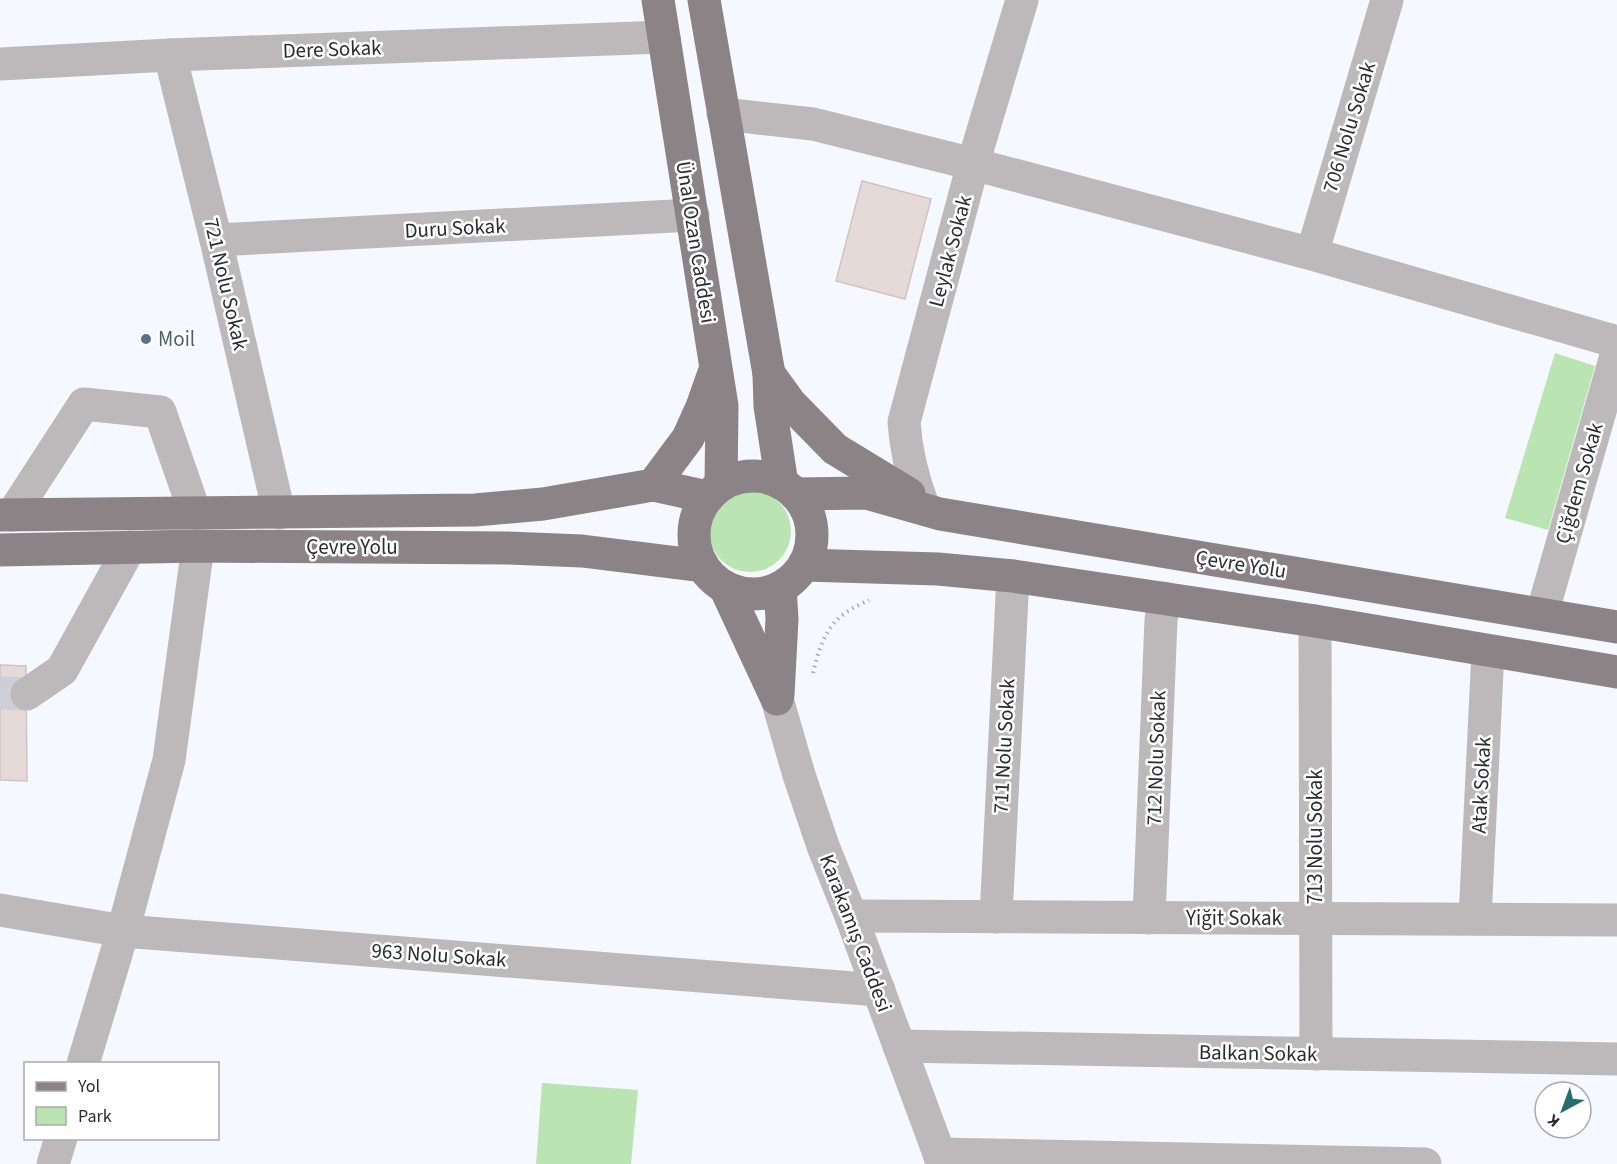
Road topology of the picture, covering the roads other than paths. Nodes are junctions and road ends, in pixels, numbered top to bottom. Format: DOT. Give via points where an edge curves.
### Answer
graph roads {
  1 [pos="658,0"];
  2 [pos="704,0"];
  3 [pos="1022,0"];
  4 [pos="1387,0"];
  5 [pos="664,37"];
  6 [pos="170,55"];
  7 [pos="0,64"];
  8 [pos="723,114"];
  9 [pos="973,164"];
  10 [pos="693,215"];
  11 [pos="216,240"];
  12 [pos="1312,254"];
  13 [pos="1617,342"];
  14 [pos="1617,352"];
  15 [pos="715,368"];
  16 [pos="769,374"];
  17 [pos="653,485"];
  18 [pos="789,489"];
  19 [pos="714,491"];
  20 [pos="931,508"];
  21 [pos="195,513"];
  22 [pos="279,513"];
  23 [pos="6,515"];
  24 [pos="198,546"];
  25 [pos="130,547"];
  26 [pos="0,550"];
  27 [pos="804,565"];
  28 [pos="1013,576"];
  29 [pos="714,577"];
  30 [pos="780,588"];
  31 [pos="1164,598"];
  32 [pos="1542,614"];
  33 [pos="1315,621"];
  34 [pos="1617,627"];
  35 [pos="1488,651"];
  36 [pos="1617,672"];
  37 [pos="27,694"];
  38 [pos="777,699"];
  39 [pos="0,910"];
  40 [pos="851,915"];
  41 [pos="996,917"];
  42 [pos="1149,918"];
  43 [pos="1316,918"];
  44 [pos="1475,919"];
  45 [pos="1617,920"];
  46 [pos="123,931"];
  47 [pos="879,990"];
  48 [pos="899,1046"];
  49 [pos="1316,1054"];
  50 [pos="1617,1059"];
  51 [pos="84,1062"];
  52 [pos="60,1140"];
  53 [pos="941,1159"];
  54 [pos="53,1164"];
  55 [pos="1425,1164"];
  1 -- 5 [label="main road, Ünal Ozan Caddesi"];
  2 -- 8 [label="main road"];
  3 -- 9 [label="street, Leylak Sokak"];
  4 -- 12 [label="street, 706 Nolu Sokak"];
  5 -- 6 [label="street, Dere Sokak"];
  5 -- 10 [label="main road, Ünal Ozan Caddesi"];
  6 -- 7 [label="street, Dere Sokak"];
  6 -- 11 [label="street, 721 Nolu Sokak"];
  8 -- 9 [label="street" via="813,124"];
  8 -- 16 [label="main road"];
  9 -- 12 [label="street"];
  9 -- 20 [label="street, Leylak Sokak" via="904,422 910,469"];
  10 -- 11 [label="street, Duru Sokak"];
  10 -- 15 [label="main road, Ünal Ozan Caddesi"];
  11 -- 22 [label="street, 721 Nolu Sokak"];
  12 -- 13 [label="street"];
  14 -- 32 [label="street, Çiğdem Sokak"];
  15 -- 17 [label="main road" via="688,438"];
  15 -- 19 [label="main road, Ünal Ozan Caddesi" via="722,406"];
  16 -- 18 [label="main road" via="770,406"];
  16 -- 20 [label="main road" via="790,403 835,448"];
  17 -- 19 [label="main road"];
  17 -- 22 [label="main road, Çevre Yolu" via="543,504 475,510"];
  18 -- 19 [label="main road" via="768,478 752,476 736,478"];
  18 -- 20 [label="main road, Çevre Yolu" via="866,493"];
  18 -- 27 [label="main road" via="804,506 811,526 811,546"];
  19 -- 29 [label="main road" via="698,513 694,531 696,549"];
  20 -- 32 [label="main road, Çevre Yolu"];
  21 -- 22 [label="main road, Çevre Yolu"];
  21 -- 23 [label="main road, Çevre Yolu"];
  21 -- 23 [label="street" via="160,412 84,404"];
  24 -- 25 [label="main road, Çevre Yolu"];
  24 -- 29 [label="main road, Çevre Yolu" via="582,551"];
  24 -- 46 [label="street" via="169,760"];
  25 -- 26 [label="main road, Çevre Yolu"];
  25 -- 37 [label="street" via="62,670"];
  27 -- 28 [label="main road" via="938,569"];
  27 -- 30 [label="main road"];
  28 -- 31 [label="main road"];
  28 -- 41 [label="street, 711 Nolu Sokak"];
  29 -- 30 [label="main road" via="743,593"];
  29 -- 38 [label="main road"];
  30 -- 38 [label="main road"];
  31 -- 33 [label="main road"];
  31 -- 42 [label="street, 712 Nolu Sokak"];
  32 -- 34 [label="main road, Çevre Yolu"];
  33 -- 35 [label="main road"];
  33 -- 43 [label="street, 713 Nolu Sokak"];
  35 -- 36 [label="main road"];
  35 -- 44 [label="street, Atak Sokak"];
  38 -- 40 [label="street, Karakamış Caddesi" via="823,846"];
  39 -- 46 [label="street, 963 Nolu Sokak"];
  40 -- 41 [label="street, Yiğit Sokak"];
  40 -- 47 [label="street, Karakamış Caddesi"];
  41 -- 42 [label="street, Yiğit Sokak"];
  42 -- 43 [label="street, Yiğit Sokak"];
  43 -- 44 [label="street, Yiğit Sokak"];
  43 -- 49 [label="street, 713 Nolu Sokak"];
  44 -- 45 [label="street, Yiğit Sokak"];
  46 -- 47 [label="street, 963 Nolu Sokak"];
  46 -- 51 [label="street"];
  47 -- 48 [label="street, Karakamış Caddesi"];
  48 -- 49 [label="street, Balkan Sokak"];
  48 -- 53 [label="street, Karakamış Caddesi"];
  49 -- 50 [label="street, Balkan Sokak"];
  52 -- 54 [label="street"];
  53 -- 55 [label="street"];
}
